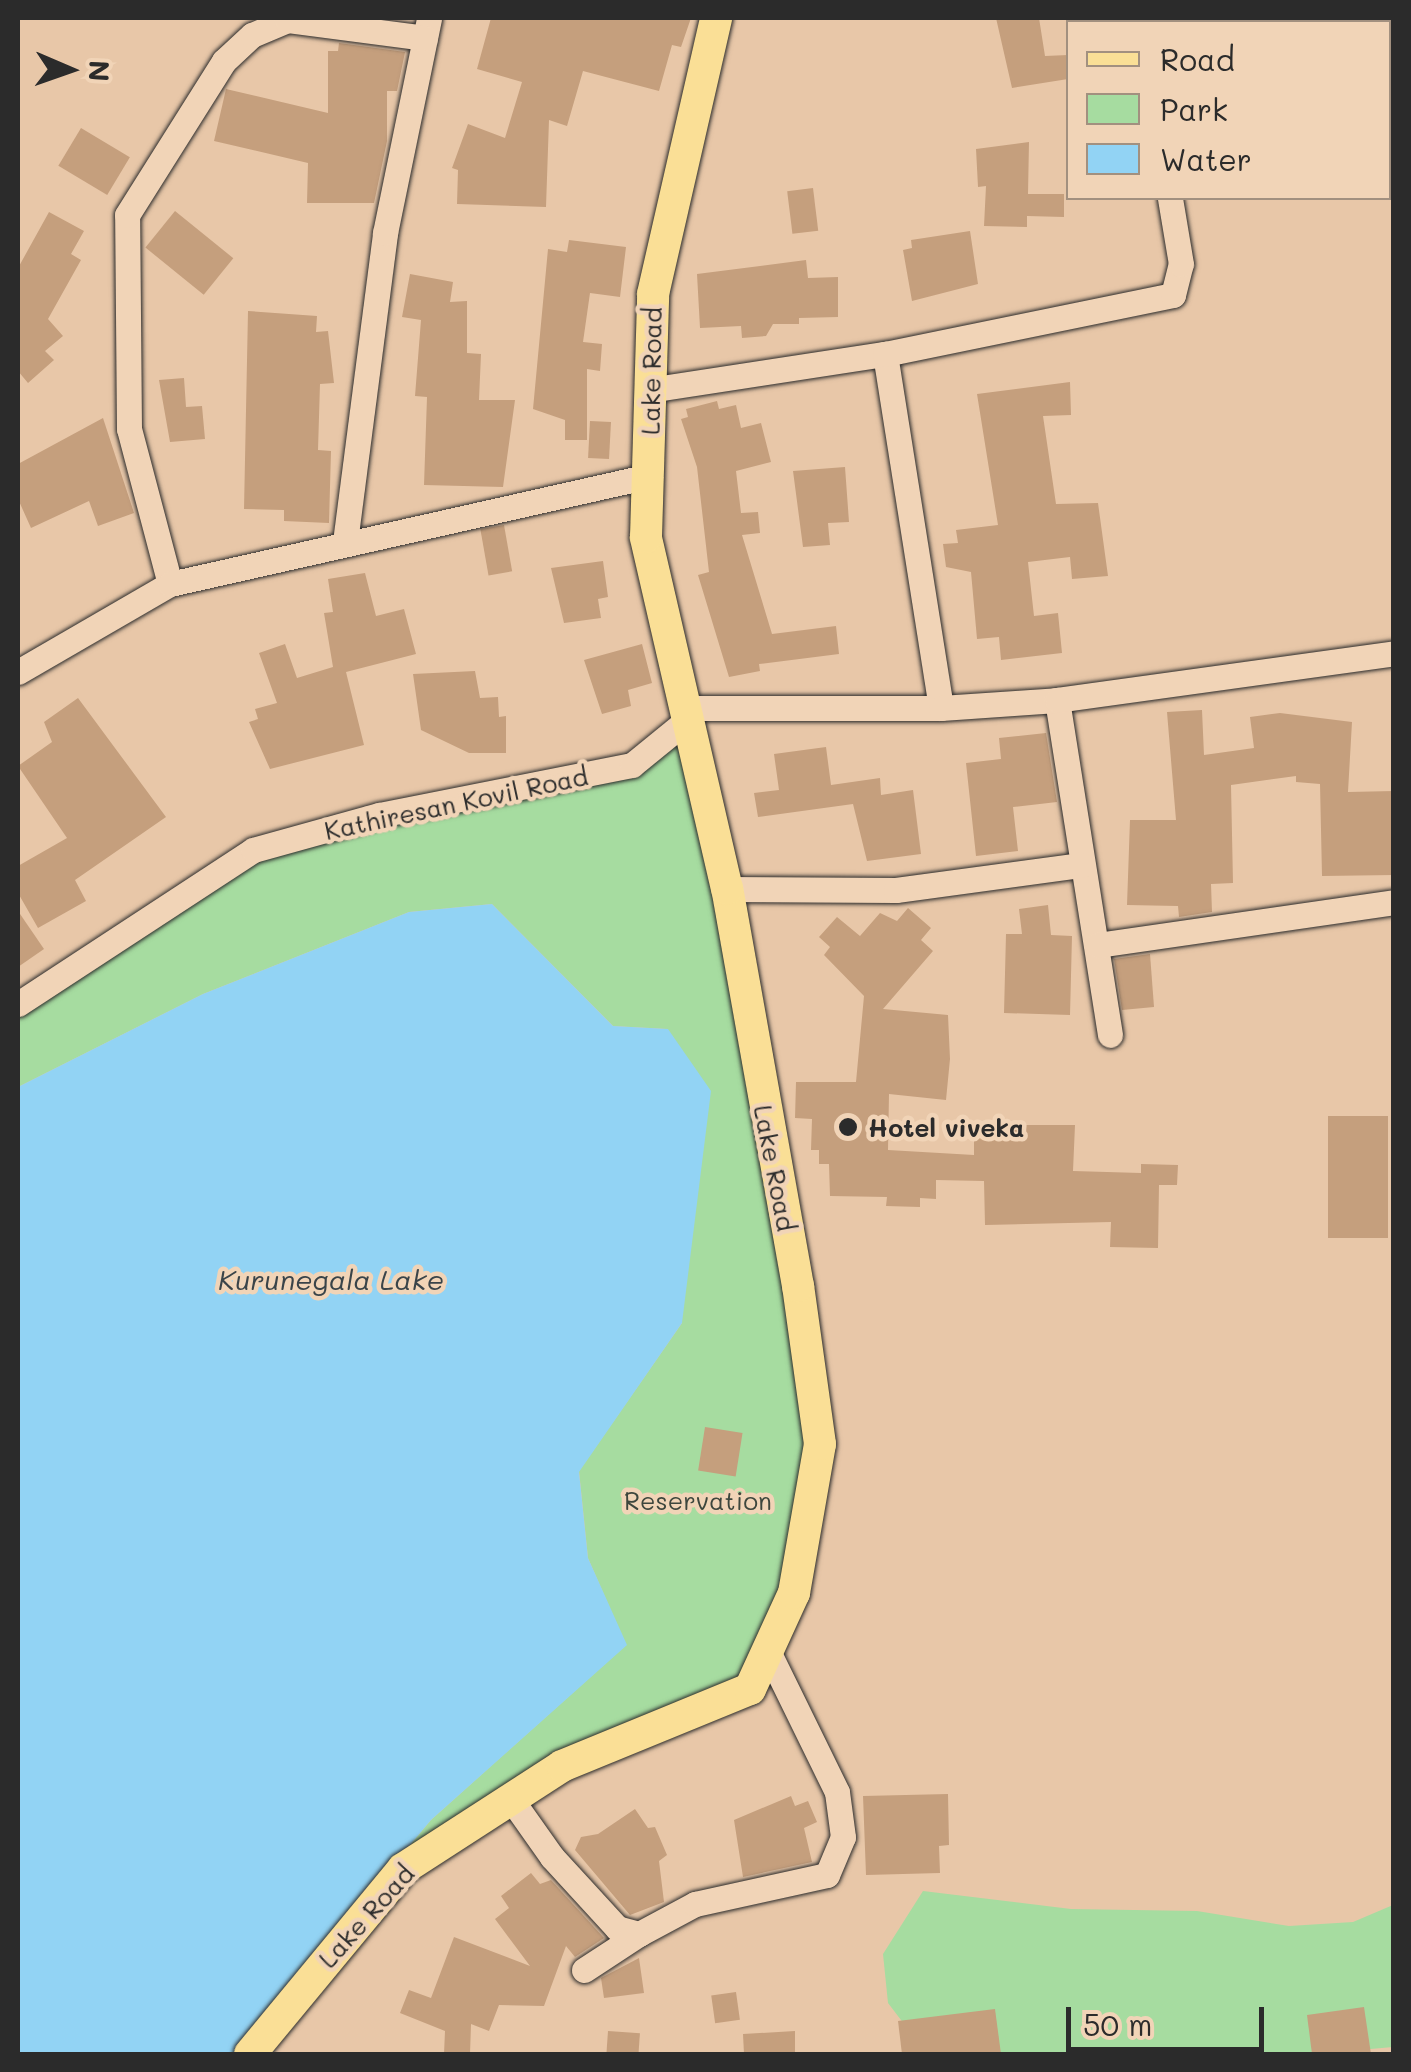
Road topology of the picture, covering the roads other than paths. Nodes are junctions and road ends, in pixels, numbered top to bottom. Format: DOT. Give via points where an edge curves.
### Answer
graph roads {
  1 [pos="716,18"];
  2 [pos="427,28"];
  3 [pos="1170,200"];
  4 [pos="884,354"];
  5 [pos="648,390"];
  6 [pos="650,476"];
  7 [pos="345,542"];
  8 [pos="170,584"];
  9 [pos="1394,653"];
  10 [pos="18,672"];
  11 [pos="1057,700"];
  12 [pos="941,708"];
  13 [pos="684,714"];
  14 [pos="1081,865"];
  15 [pos="726,889"];
  16 [pos="1394,902"];
  17 [pos="1097,945"];
  18 [pos="18,1004"];
  19 [pos="1110,1036"];
  20 [pos="768,1650"];
  21 [pos="511,1799"];
  22 [pos="638,1934"];
  23 [pos="584,1970"];
  24 [pos="250,2054"];
  1 -- 5 [label="main road, Lake Road" via="653,294"];
  2 -- 7 [label="street" via="385,233"];
  2 -- 8 [label="street" via="287,20 252,35 224,61 127,214 129,429"];
  3 -- 4 [label="street" via="1181,264 1173,295"];
  4 -- 5 [label="street"];
  4 -- 12 [label="street"];
  5 -- 6 [label="main road, Lake Road"];
  6 -- 7 [label="street"];
  6 -- 13 [label="main road, Lake Road" via="646,537"];
  7 -- 8 [label="street"];
  8 -- 10 [label="street"];
  9 -- 11 [label="street"];
  11 -- 12 [label="street"];
  11 -- 14 [label="street"];
  12 -- 13 [label="street"];
  13 -- 15 [label="main road, Lake Road"];
  13 -- 18 [label="street, Kathiresan Kovil Road" via="632,765 379,815 253,850"];
  14 -- 15 [label="street" via="896,890"];
  14 -- 17 [label="street"];
  15 -- 20 [label="main road, Lake Road" via="820,1444 794,1594"];
  16 -- 17 [label="street"];
  17 -- 19 [label="street"];
  20 -- 21 [label="main road, Lake Road" via="750,1689 562,1766"];
  20 -- 22 [label="street" via="836,1792 843,1838 827,1874 694,1904"];
  21 -- 22 [label="street" via="552,1857 617,1928"];
  21 -- 24 [label="main road, Lake Road" via="402,1869"];
  22 -- 23 [label="street"];
}
